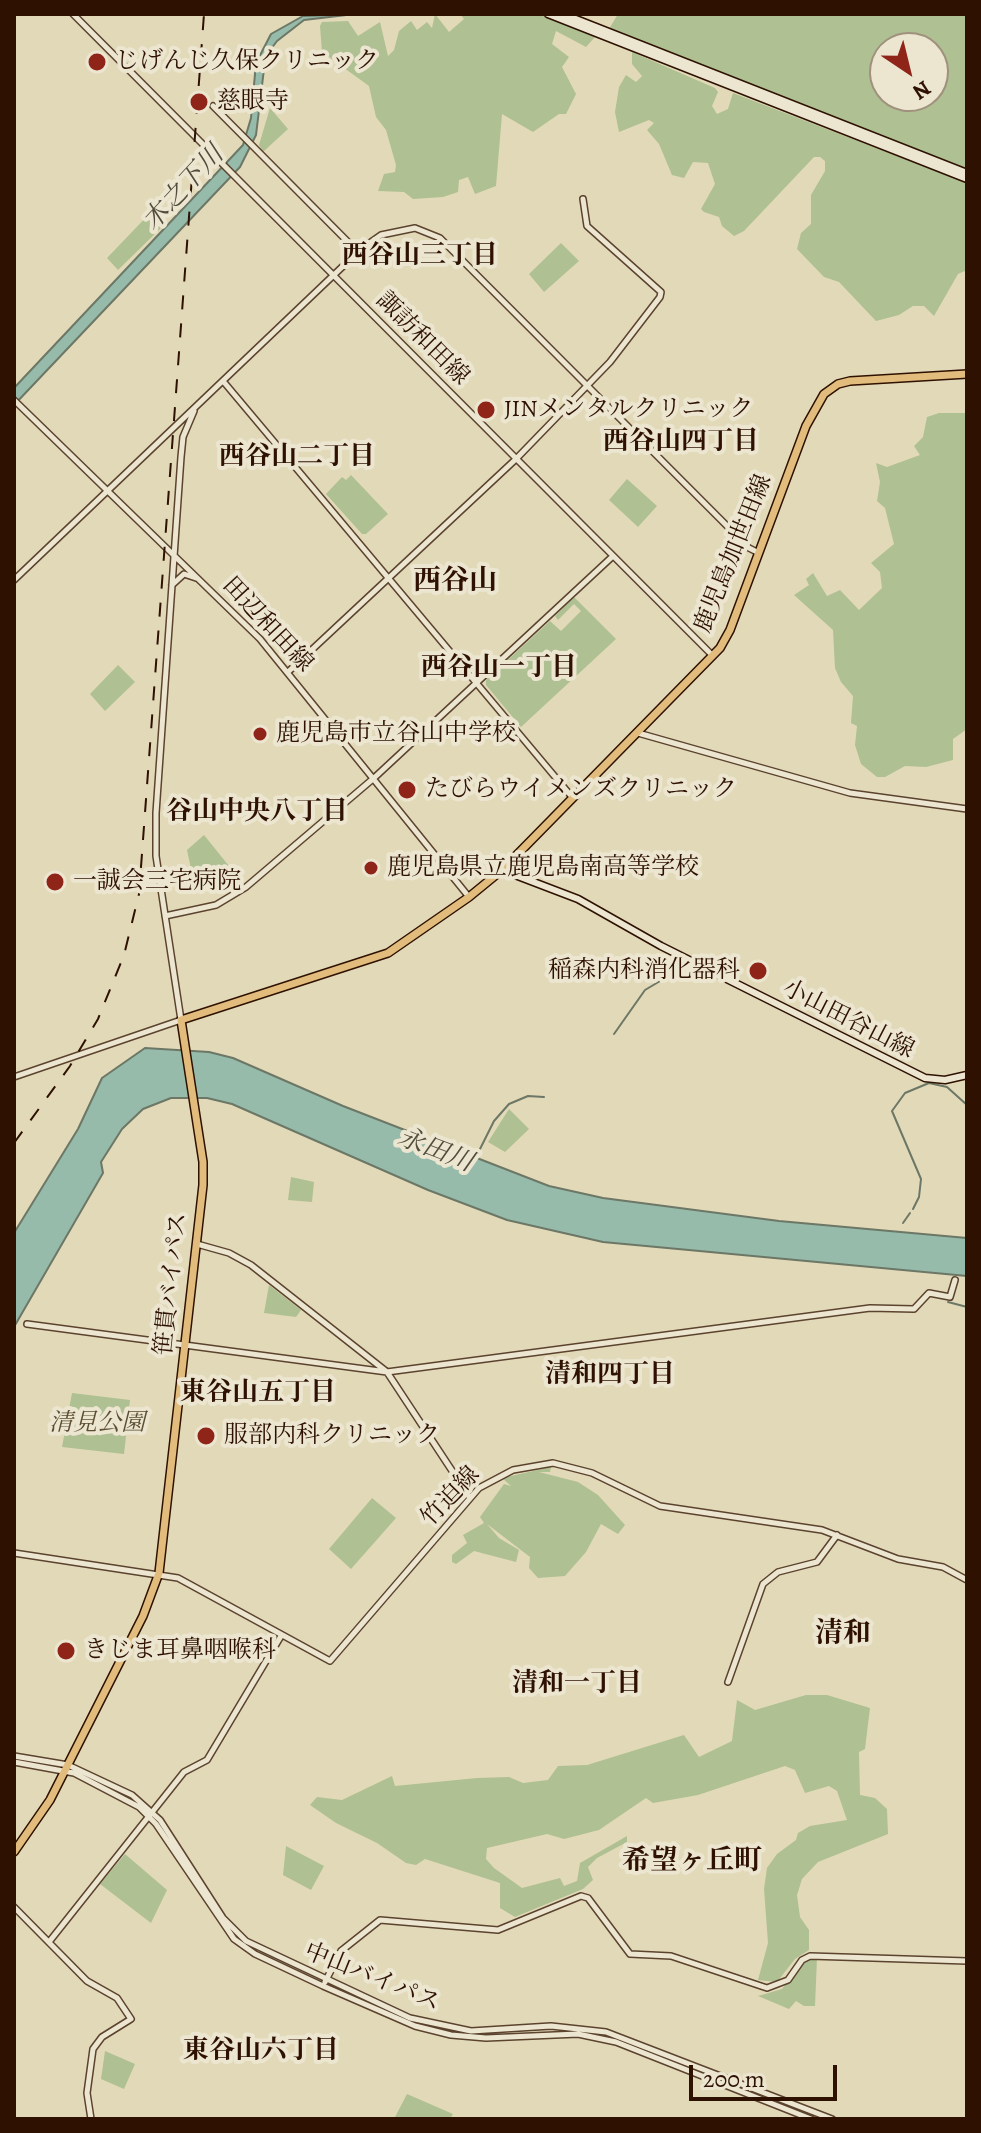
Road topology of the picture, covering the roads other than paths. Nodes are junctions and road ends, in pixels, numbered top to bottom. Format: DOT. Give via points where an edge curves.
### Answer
graph roads {
  1 [pos="73,14"];
  2 [pos="548,14"];
  3 [pos="563,14"];
  4 [pos="594,30"];
  5 [pos="213,106"];
  6 [pos="967,176"];
  7 [pos="583,199"];
  8 [pos="358,252"];
  9 [pos="333,276"];
  10 [pos="967,374"];
  11 [pos="223,381"];
  12 [pos="588,386"];
  13 [pos="16,402"];
  14 [pos="199,403"];
  15 [pos="176,424"];
  16 [pos="183,437"];
  17 [pos="516,459"];
  18 [pos="108,490"];
  19 [pos="757,552"];
  20 [pos="174,554"];
  21 [pos="613,556"];
  22 [pos="388,578"];
  23 [pos="14,580"];
  24 [pos="201,581"];
  25 [pos="171,586"];
  26 [pos="713,656"];
  27 [pos="288,672"];
  28 [pos="477,683"];
  29 [pos="635,732"];
  30 [pos="374,778"];
  31 [pos="572,797"];
  32 [pos="967,809"];
  33 [pos="502,870"];
  34 [pos="469,897"];
  35 [pos="165,916"];
  36 [pos="181,1020"];
  37 [pos="967,1075"];
  38 [pos="14,1077"];
  39 [pos="197,1244"];
  40 [pos="955,1280"];
  41 [pos="27,1324"];
  42 [pos="186,1346"];
  43 [pos="387,1372"];
  44 [pos="470,1498"];
  45 [pos="837,1535"];
  46 [pos="14,1553"];
  47 [pos="159,1573"];
  48 [pos="967,1580"];
  49 [pos="281,1636"];
  50 [pos="728,1682"];
  51 [pos="14,1759"];
  52 [pos="66,1767"];
  53 [pos="151,1814"];
  54 [pos="14,1852"];
  55 [pos="14,1907"];
  56 [pos="49,1942"];
  57 [pos="967,1961"];
  58 [pos="324,1983"];
  59 [pos="804,2115"];
  60 [pos="91,2119"];
  61 [pos="811,2119"];
  62 [pos="832,2119"];
  1 -- 9 [label="street, 諏訪和田線"];
  2 -- 4 [label="main road"];
  3 -- 4 [label="main road"];
  4 -- 6 [label="main road"];
  5 -- 8 [label="street"];
  7 -- 12 [label="street" via="587,226 661,292"];
  8 -- 9 [label="street"];
  8 -- 12 [label="street" via="390,233 415,228 432,233"];
  9 -- 11 [label="street"];
  9 -- 17 [label="street, 諏訪和田線"];
  10 -- 19 [label="main road, 鹿児島加世田線" via="850,381 830,388 812,413"];
  11 -- 14 [label="street"];
  11 -- 22 [label="street"];
  12 -- 17 [label="street"];
  12 -- 19 [label="street"];
  13 -- 18 [label="street, 田辺和田線"];
  14 -- 15 [label="street"];
  14 -- 16 [label="street"];
  15 -- 16 [label="street"];
  15 -- 18 [label="street"];
  16 -- 20 [label="street"];
  17 -- 21 [label="street, 諏訪和田線"];
  17 -- 22 [label="street"];
  18 -- 20 [label="street, 田辺和田線"];
  18 -- 23 [label="street"];
  19 -- 26 [label="main road, 鹿児島加世田線" via="730,630"];
  20 -- 24 [label="street, 田辺和田線"];
  20 -- 25 [label="street"];
  21 -- 26 [label="street, 諏訪和田線"];
  21 -- 28 [label="street"];
  22 -- 27 [label="street"];
  22 -- 28 [label="street"];
  24 -- 25 [label="street" via="184,574"];
  24 -- 27 [label="street, 田辺和田線"];
  25 -- 35 [label="street" via="156,813"];
  26 -- 29 [label="main road, 鹿児島加世田線"];
  27 -- 30 [label="street, 田辺和田線"];
  28 -- 30 [label="street"];
  28 -- 31 [label="street"];
  29 -- 31 [label="main road, 鹿児島加世田線"];
  29 -- 32 [label="street" via="835,789"];
  30 -- 34 [label="street, 田辺和田線"];
  30 -- 35 [label="street" via="236,894 205,908"];
  31 -- 33 [label="main road, 鹿児島加世田線"];
  33 -- 34 [label="main road, 鹿児島加世田線"];
  33 -- 37 [label="main road, 小山田谷山線" via="587,903 661,946 925,1078"];
  34 -- 36 [label="main road, 鹿児島加世田線" via="388,953"];
  35 -- 36 [label="street"];
  36 -- 38 [label="street"];
  36 -- 39 [label="main road, 笹貫バイパス" via="204,1165"];
  39 -- 42 [label="main road, 笹貫バイパス"];
  39 -- 43 [label="street" via="251,1265"];
  40 -- 43 [label="street" via="950,1297 929,1293 914,1309 870,1308"];
  41 -- 42 [label="street"];
  42 -- 43 [label="street"];
  42 -- 47 [label="main road, 笹貫バイパス"];
  43 -- 44 [label="street"];
  44 -- 45 [label="street, 竹迫線" via="496,1477 553,1463 592,1473 660,1506"];
  44 -- 49 [label="street, 竹迫線" via="334,1659"];
  45 -- 48 [label="street, 竹迫線" via="898,1559 943,1567"];
  45 -- 50 [label="street" via="817,1562 778,1572 763,1584"];
  46 -- 47 [label="street, 竹迫線"];
  47 -- 49 [label="street, 竹迫線" via="182,1580"];
  47 -- 52 [label="main road, 笹貫バイパス" via="143,1616"];
  49 -- 53 [label="street" via="207,1760 184,1772"];
  51 -- 52 [label="street, 中山バイパス"];
  52 -- 53 [label="street, 中山バイパス"];
  52 -- 54 [label="main road, 笹貫バイパス" via="39,1820"];
  53 -- 56 [label="street"];
  53 -- 58 [label="street, 中山バイパス" via="239,1935"];
  55 -- 56 [label="street"];
  56 -- 60 [label="street" via="87,1981 117,1998 131,2019 93,2049 87,2093"];
  57 -- 58 [label="street" via="810,1956 788,1980 767,1988 671,1956 630,1954 588,1898 581,1896 498,1930 380,1920 341,1951"];
  58 -- 59 [label="street, 中山バイパス" via="415,2026 451,2035 563,2033 605,2039"];
  59 -- 61 [label="street, 中山バイパス"];
  59 -- 62 [label="street, 中山バイパス"];
}
